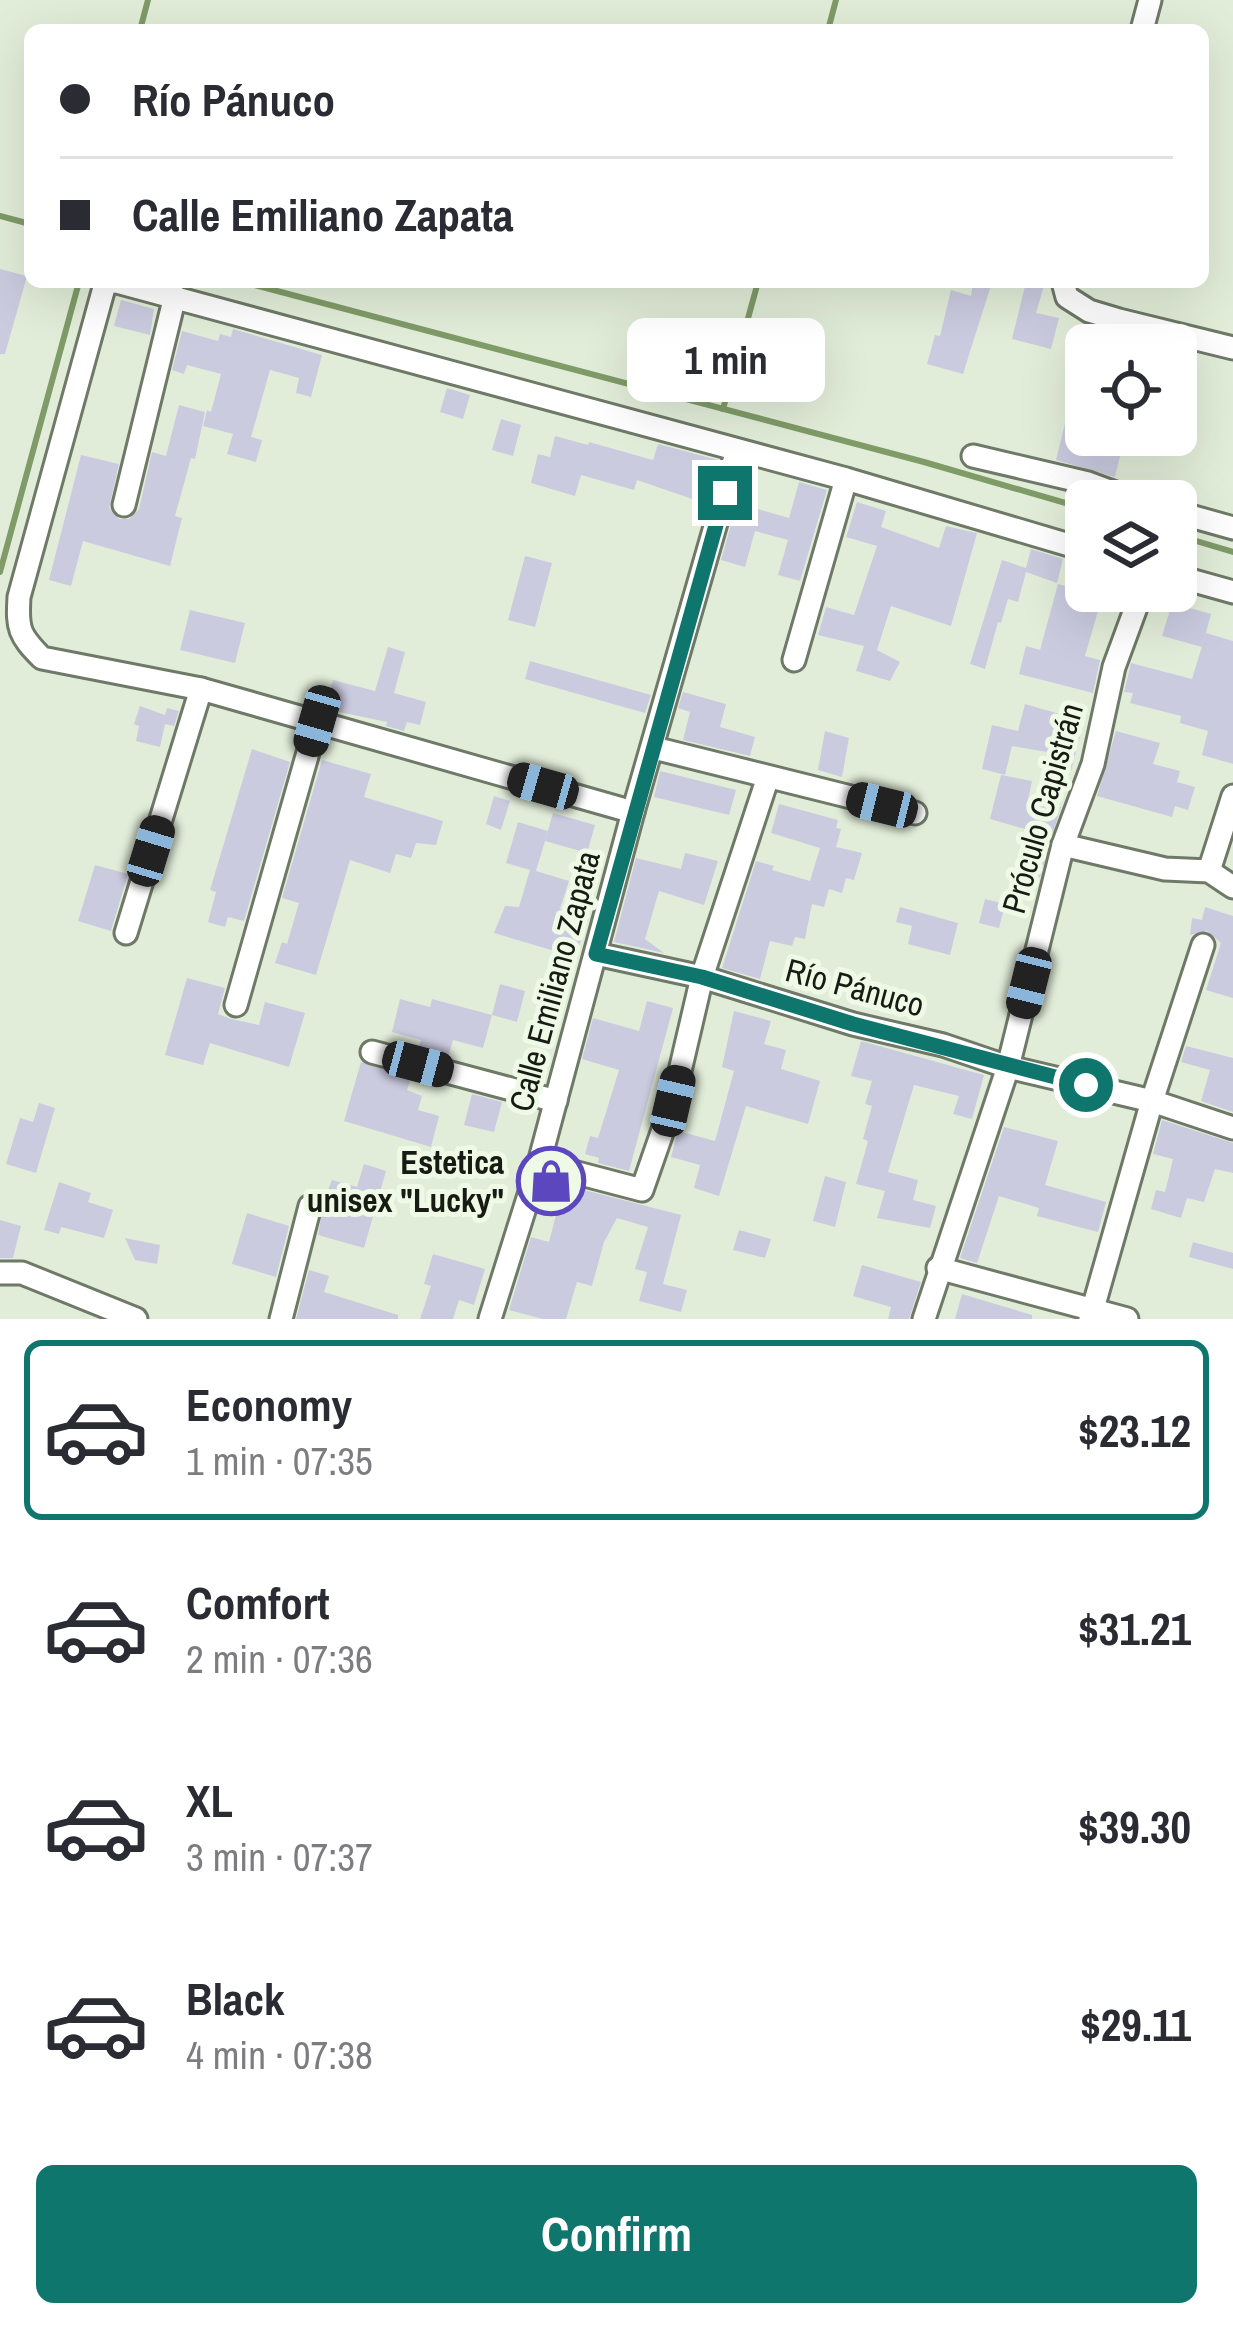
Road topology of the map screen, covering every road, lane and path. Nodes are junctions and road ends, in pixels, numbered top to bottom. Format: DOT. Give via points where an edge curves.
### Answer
graph roads {
  1 [pos="104,288"];
  2 [pos="141,288"];
  3 [pos="1065,288"];
  4 [pos="175,296"];
  5 [pos="1233,348"];
  6 [pos="737,450"];
  7 [pos="973,456"];
  8 [pos="846,479"];
  9 [pos="1075,480"];
  10 [pos="124,505"];
  11 [pos="1197,518"];
  12 [pos="1233,528"];
  13 [pos="1065,544"];
  14 [pos="1197,582"];
  15 [pos="1233,592"];
  16 [pos="1134,612"];
  17 [pos="794,660"];
  18 [pos="201,688"];
  19 [pos="317,721"];
  20 [pos="654,748"];
  21 [pos="768,777"];
  22 [pos="1233,796"];
  23 [pos="633,812"];
  24 [pos="915,813"];
  25 [pos="1064,845"];
  26 [pos="1209,871"];
  27 [pos="1233,887"];
  28 [pos="126,933"];
  29 [pos="1203,945"];
  30 [pos="596,954"];
  31 [pos="702,977"];
  32 [pos="236,1005"];
  33 [pos="372,1052"];
  34 [pos="1008,1067"];
  35 [pos="556,1101"];
  36 [pos="1152,1101"];
  37 [pos="1233,1128"];
  38 [pos="539,1163"];
  39 [pos="310,1206"];
  40 [pos="938,1268"];
  41 [pos="0,1274"];
  42 [pos="1091,1314"];
  43 [pos="136,1319"];
  44 [pos="281,1319"];
  45 [pos="490,1319"];
  46 [pos="924,1319"];
  47 [pos="1127,1319"];
  1 -- 18 [label="street" via="17,626 42,658"];
  2 -- 4 [label="street"];
  3 -- 5 [label="street" via="1089,311"];
  4 -- 6 [label="street"];
  4 -- 10 [label="street"];
  6 -- 8 [label="street"];
  6 -- 20 [label="street, Calle Emiliano Zapata"];
  7 -- 9 [label="street"];
  8 -- 13 [label="street"];
  8 -- 17 [label="street"];
  11 -- 12 [label="street"];
  14 -- 15 [label="street"];
  16 -- 25 [label="street, Próculo Capistrán"];
  18 -- 19 [label="street"];
  18 -- 28 [label="street"];
  19 -- 23 [label="street"];
  19 -- 32 [label="street"];
  20 -- 21 [label="street"];
  20 -- 23 [label="street, Calle Emiliano Zapata"];
  21 -- 24 [label="street"];
  21 -- 31 [label="street"];
  22 -- 26 [label="street"];
  23 -- 30 [label="street, Calle Emiliano Zapata"];
  25 -- 26 [label="street"];
  25 -- 34 [label="street, Próculo Capistrán"];
  26 -- 27 [label="street"];
  29 -- 36 [label="street"];
  30 -- 31 [label="street, Río Pánuco"];
  30 -- 35 [label="street, Calle Emiliano Zapata"];
  31 -- 34 [label="street, Río Pánuco"];
  31 -- 38 [label="street" via="642,1190"];
  33 -- 35 [label="street"];
  34 -- 36 [label="street, Río Pánuco"];
  34 -- 40 [label="street, Próculo Capistrán"];
  35 -- 38 [label="street, Calle Emiliano Zapata"];
  36 -- 37 [label="street, Río Pánuco"];
  36 -- 42 [label="street"];
  38 -- 45 [label="street, Calle Emiliano Zapata"];
  39 -- 44 [label="street"];
  40 -- 42 [label="street"];
  40 -- 46 [label="street, Próculo Capistrán"];
  41 -- 43 [label="street" via="22,1273"];
  42 -- 47 [label="street"];
}
